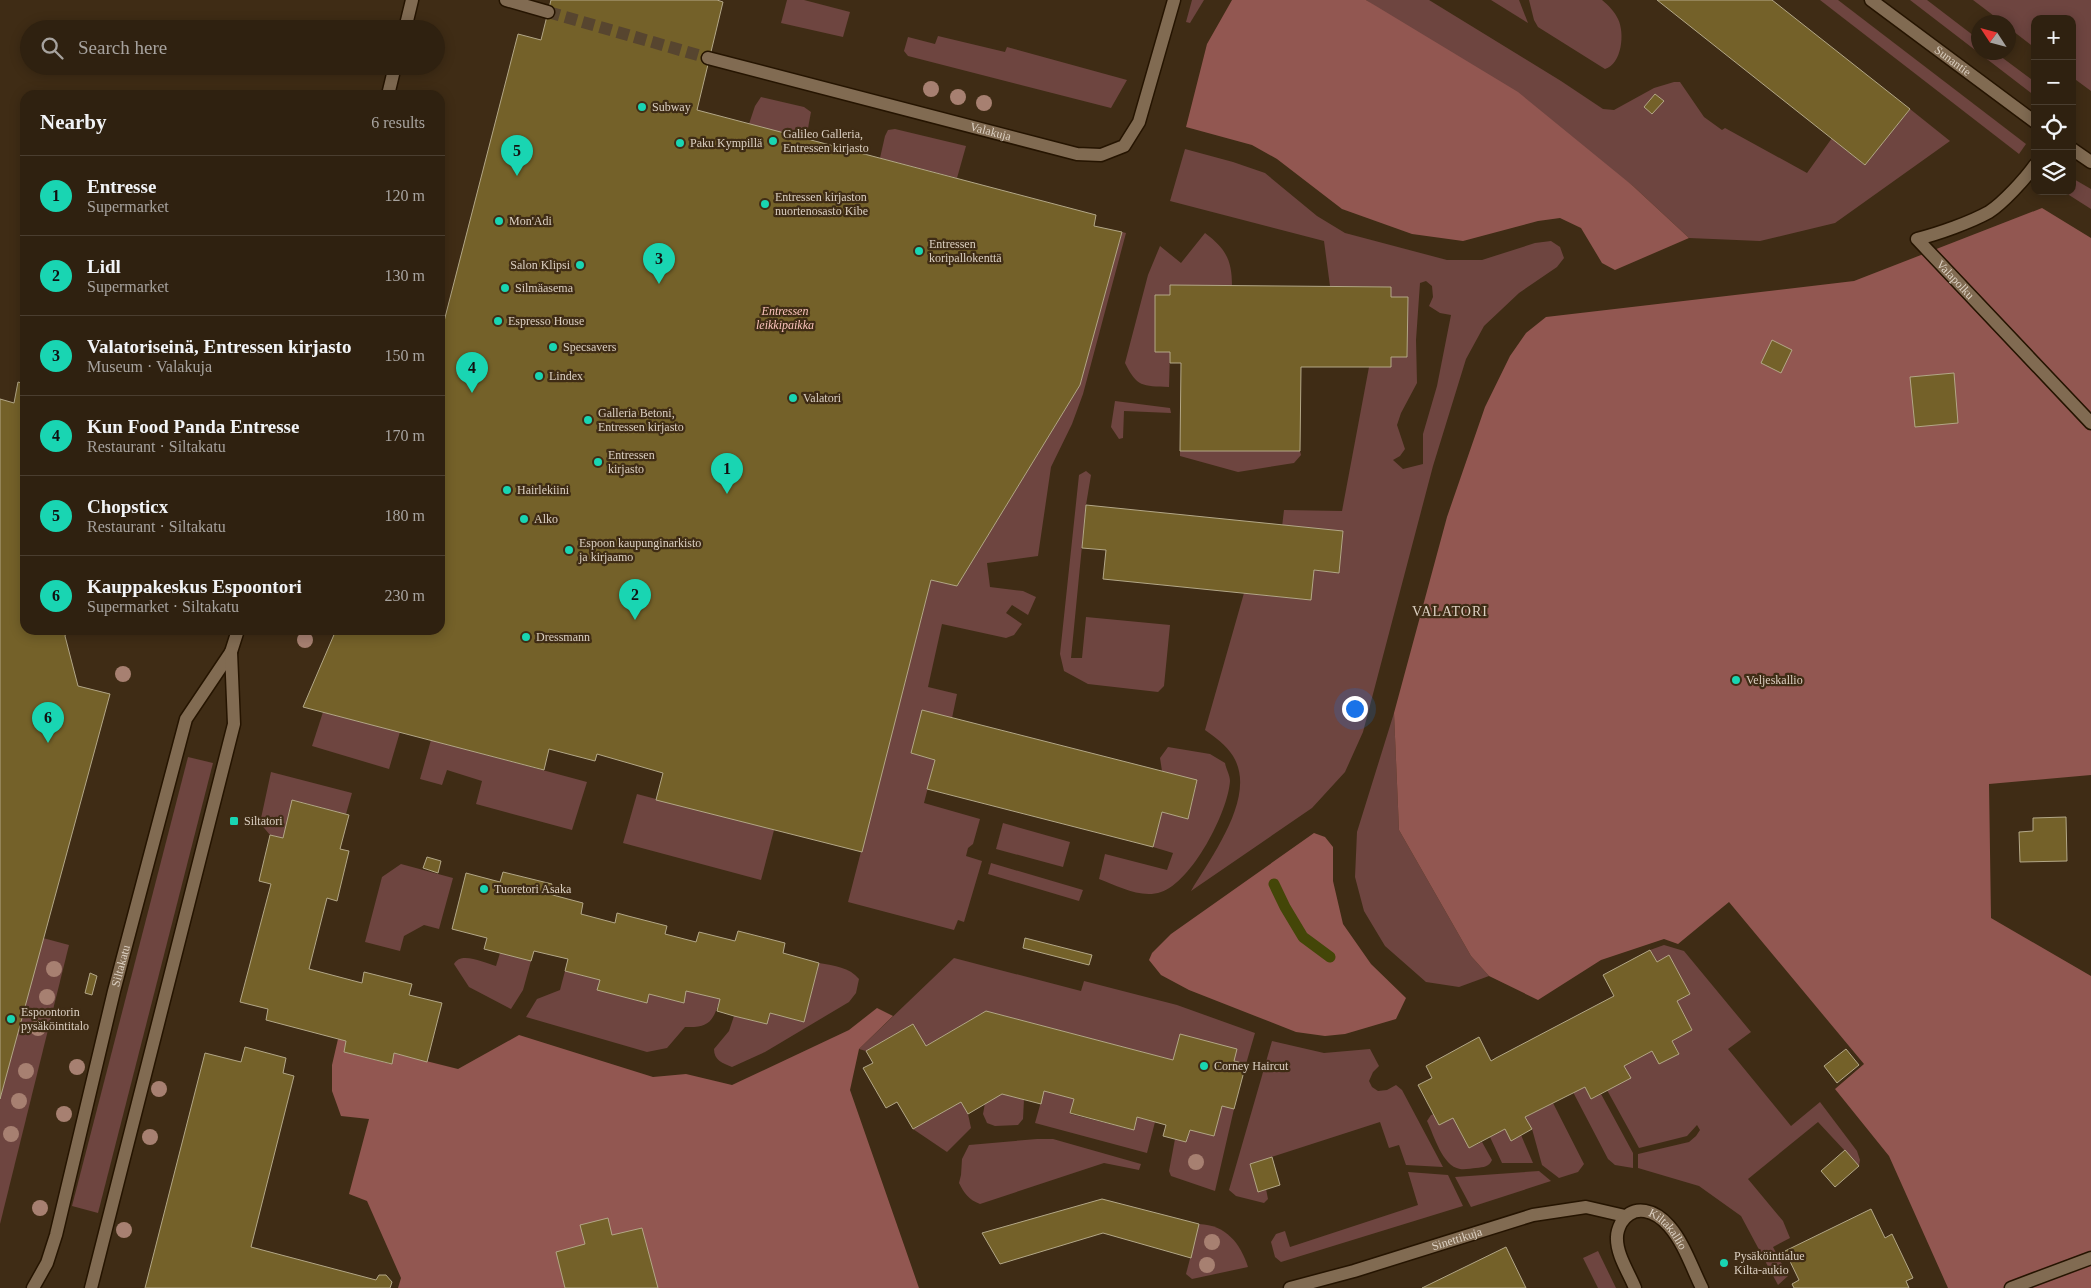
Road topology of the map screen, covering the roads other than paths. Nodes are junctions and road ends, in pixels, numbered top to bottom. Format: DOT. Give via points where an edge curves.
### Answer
graph roads {
  1 [pos="412,0"];
  2 [pos="506,0"];
  3 [pos="1174,0"];
  4 [pos="1871,0"];
  5 [pos="548,12"];
  6 [pos="407,20"];
  7 [pos="708,58"];
  8 [pos="393,75"];
  9 [pos="389,90"];
  10 [pos="2031,119"];
  11 [pos="2076,153"];
  12 [pos="2091,162"];
  13 [pos="2031,171"];
  14 [pos="2091,423"];
  15 [pos="236,635"];
  16 [pos="231,652"];
  17 [pos="1625,1216"];
  18 [pos="2091,1258"];
  19 [pos="33,1288"];
  20 [pos="91,1288"];
  21 [pos="1290,1288"];
  22 [pos="1635,1288"];
  23 [pos="1702,1288"];
  24 [pos="2011,1288"];
  1 -- 6 [label="street"];
  2 -- 5 [label="street"];
  3 -- 7 [label="street, Valakuja" via="1139,122 1124,146 1101,155 1077,154"];
  4 -- 10 [label="street, Sunantie"];
  8 -- 9 [label="street"];
  11 -- 12 [label="street"];
  13 -- 14 [label="street, Valapolku" via="1990,211 1917,239"];
  15 -- 16 [label="street, Siltakatu"];
  16 -- 19 [label="street, Siltakatu" via="186,719 117,982 56,1235 47,1263"];
  16 -- 20 [label="street, Siltakatu" via="234,724"];
  17 -- 21 [label="street, Sinettikuja" via="1586,1207 1533,1216"];
  17 -- 22 [label="street, Kiltakallio" via="1616,1236"];
  17 -- 23 [label="street, Kiltakallio" via="1641,1209 1651,1212 1669,1226"];
  18 -- 24 [label="street"];
}
